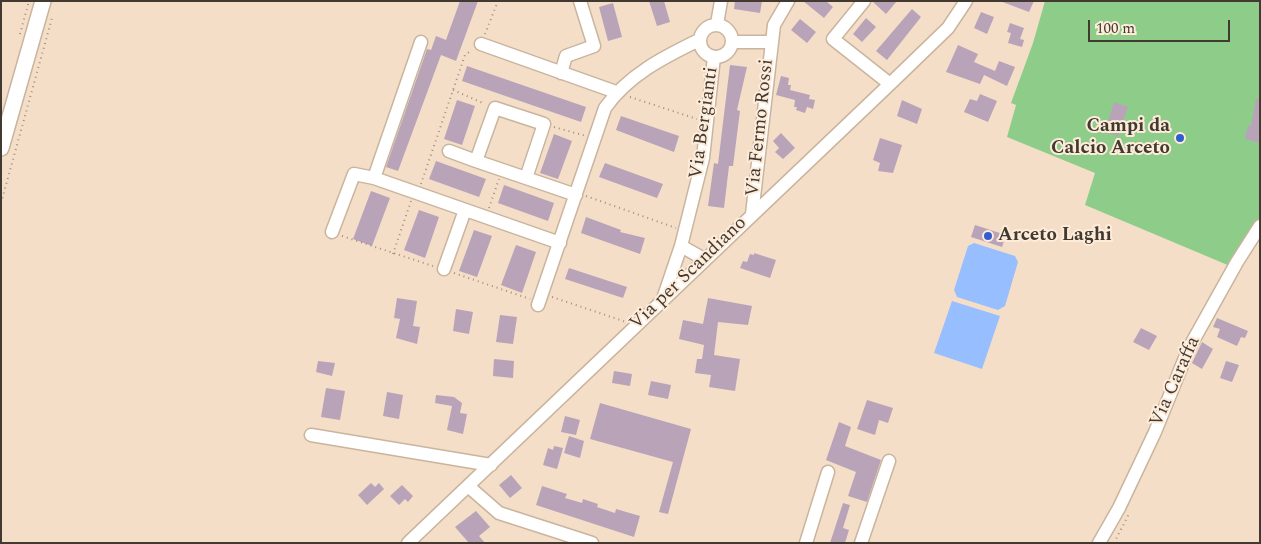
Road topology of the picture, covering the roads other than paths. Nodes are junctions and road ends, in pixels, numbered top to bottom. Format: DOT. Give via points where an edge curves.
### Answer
graph roads {
  1 [pos="580,1"];
  2 [pos="721,1"];
  3 [pos="778,1"];
  4 [pos="788,1"];
  5 [pos="864,1"];
  6 [pos="966,1"];
  7 [pos="48,6"];
  8 [pos="717,24"];
  9 [pos="774,25"];
  10 [pos="699,40"];
  11 [pos="421,42"];
  12 [pos="732,42"];
  13 [pos="771,42"];
  14 [pos="481,44"];
  15 [pos="714,57"];
  16 [pos="561,73"];
  17 [pos="890,84"];
  18 [pos="616,92"];
  19 [pos="1,148"];
  20 [pos="449,151"];
  21 [pos="476,161"];
  22 [pos="374,178"];
  23 [pos="526,178"];
  24 [pos="576,194"];
  25 [pos="464,210"];
  26 [pos="752,214"];
  27 [pos="1260,226"];
  28 [pos="332,232"];
  29 [pos="560,243"];
  30 [pos="681,246"];
  31 [pos="704,259"];
  32 [pos="444,269"];
  33 [pos="663,298"];
  34 [pos="540,300"];
  35 [pos="311,434"];
  36 [pos="889,460"];
  37 [pos="491,465"];
  38 [pos="828,472"];
  39 [pos="468,486"];
  40 [pos="408,543"];
  41 [pos="592,543"];
  42 [pos="806,543"];
  43 [pos="862,543"];
  44 [pos="1099,543"];
  1 -- 16 [label="street" via="594,46 566,56"];
  2 -- 8 [label="street"];
  3 -- 9 [label="street, Via Fermo Rossi"];
  4 -- 9 [label="street, Via Fermo Rossi"];
  5 -- 17 [label="street" via="833,39"];
  6 -- 17 [label="street, Via per Scandiano" via="948,28"];
  7 -- 19 [label="main road"];
  8 -- 10 [label="street, Via Bergianti" via="703,30"];
  8 -- 12 [label="street" via="730,32"];
  9 -- 13 [label="street, Via Fermo Rossi"];
  10 -- 15 [label="street, Via Bergianti" via="705,53"];
  10 -- 18 [label="street" via="660,59"];
  11 -- 22 [label="street"];
  12 -- 13 [label="street, Via Fermo Rossi"];
  12 -- 15 [label="street, Via Bergianti" via="725,55"];
  13 -- 26 [label="street, Via Fermo Rossi"];
  14 -- 16 [label="street"];
  15 -- 30 [label="street, Via Bergianti" via="704,158"];
  16 -- 18 [label="street"];
  17 -- 26 [label="street, Via per Scandiano"];
  18 -- 24 [label="street" via="605,108"];
  20 -- 21 [label="street"];
  21 -- 23 [label="street"];
  21 -- 23 [label="street" via="495,108 544,124"];
  22 -- 25 [label="street"];
  22 -- 28 [label="street" via="354,174"];
  23 -- 24 [label="street"];
  24 -- 29 [label="street"];
  25 -- 29 [label="street"];
  25 -- 32 [label="street"];
  26 -- 31 [label="street, Via per Scandiano"];
  27 -- 44 [label="street, Via Caraffa" via="1189,348 1155,432"];
  29 -- 34 [label="street"];
  30 -- 31 [label="street"];
  30 -- 33 [label="street, Via Bergianti"];
  31 -- 33 [label="street, Via per Scandiano"];
  33 -- 37 [label="street, Via per Scandiano"];
  35 -- 37 [label="street"];
  36 -- 43 [label="street"];
  37 -- 39 [label="street, Via per Scandiano"];
  38 -- 42 [label="street"];
  39 -- 40 [label="street, Via per Scandiano"];
  39 -- 41 [label="street" via="499,513"];
}
